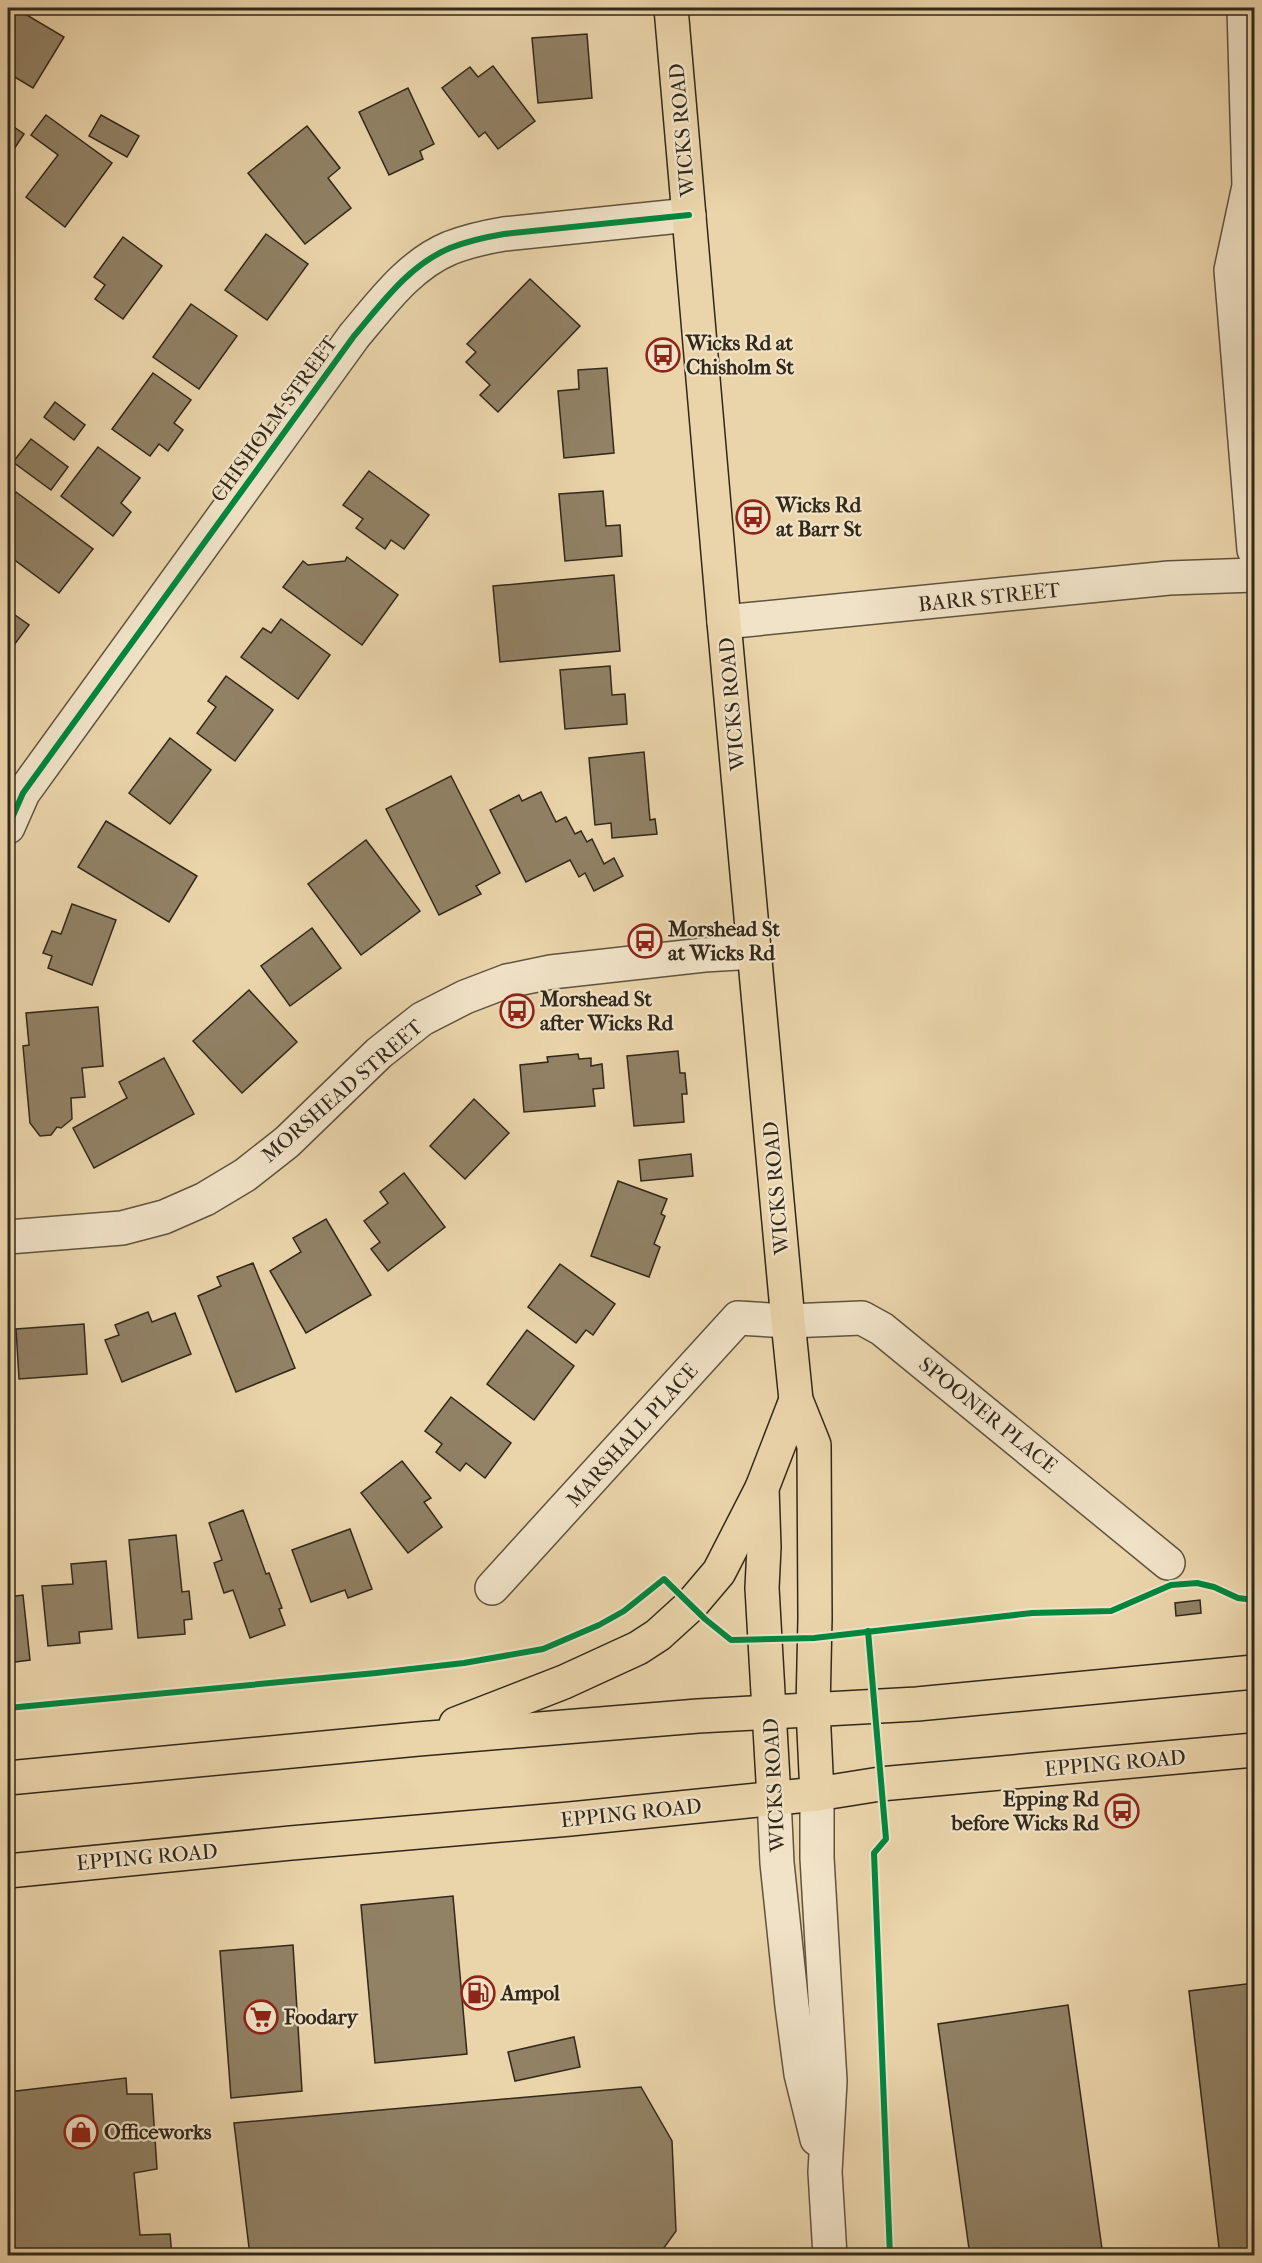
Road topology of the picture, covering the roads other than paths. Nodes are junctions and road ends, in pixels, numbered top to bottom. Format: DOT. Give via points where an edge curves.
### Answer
graph roads {
  1 [pos="671,8"];
  2 [pos="1244,8"];
  3 [pos="1252,186"];
  4 [pos="690,215"];
  5 [pos="1254,550"];
  6 [pos="1254,575"];
  7 [pos="724,622"];
  8 [pos="8,827"];
  9 [pos="756,952"];
  10 [pos="8,1237"];
  11 [pos="788,1321"];
  12 [pos="796,1400"];
  13 [pos="762,1488"];
  14 [pos="1168,1563"];
  15 [pos="492,1588"];
  16 [pos="1254,1672"];
  17 [pos="813,1709"];
  18 [pos="770,1712"];
  19 [pos="418,1738"];
  20 [pos="1254,1750"];
  21 [pos="8,1778"];
  22 [pos="817,1794"];
  23 [pos="774,1798"];
  24 [pos="8,1871"];
  25 [pos="825,2172"];
  26 [pos="830,2256"];
  1 -- 4 [label="main road, WICKS ROAD"];
  2 -- 3 [label="street"];
  3 -- 5 [label="street" via="1231,270"];
  4 -- 7 [label="main road, WICKS ROAD"];
  4 -- 8 [label="street, CHISHOLM STREET" via="474,240 421,265 396,287 354,336 23,793"];
  6 -- 7 [label="street, BARR STREET" via="1168,578"];
  7 -- 9 [label="main road, WICKS ROAD"];
  9 -- 10 [label="street, MORSHEAD STREET" via="551,972 507,981 422,1019 379,1053 278,1148 245,1175 205,1199 164,1217 122,1228"];
  9 -- 11 [label="main road, WICKS ROAD"];
  11 -- 12 [label="main road, WICKS ROAD"];
  11 -- 14 [label="street, SPOONER PLACE" via="861,1318 882,1329"];
  11 -- 15 [label="street, MARSHALL PLACE" via="738,1318"];
  12 -- 13 [label="main road, WICKS ROAD"];
  12 -- 17 [label="main road, WICKS ROAD" via="813,1445"];
  13 -- 18 [label="main road, WICKS ROAD" via="762,1588"];
  13 -- 19 [label="main road" via="719,1572 658,1635 564,1682"];
  16 -- 17 [label="main road" via="917,1704"];
  17 -- 18 [label="main road"];
  17 -- 22 [label="main road, WICKS ROAD"];
  18 -- 19 [label="main road"];
  18 -- 23 [label="main road, WICKS ROAD"];
  19 -- 21 [label="main road"];
  20 -- 22 [label="main road, EPPING ROAD" via="880,1784"];
  22 -- 23 [label="main road, EPPING ROAD"];
  22 -- 25 [label="street, WICKS ROAD" via="830,2081"];
  23 -- 24 [label="main road, EPPING ROAD"];
  23 -- 25 [label="street, WICKS ROAD" via="777,1863 801,2074"];
  25 -- 26 [label="street, WICKS ROAD"];
}
